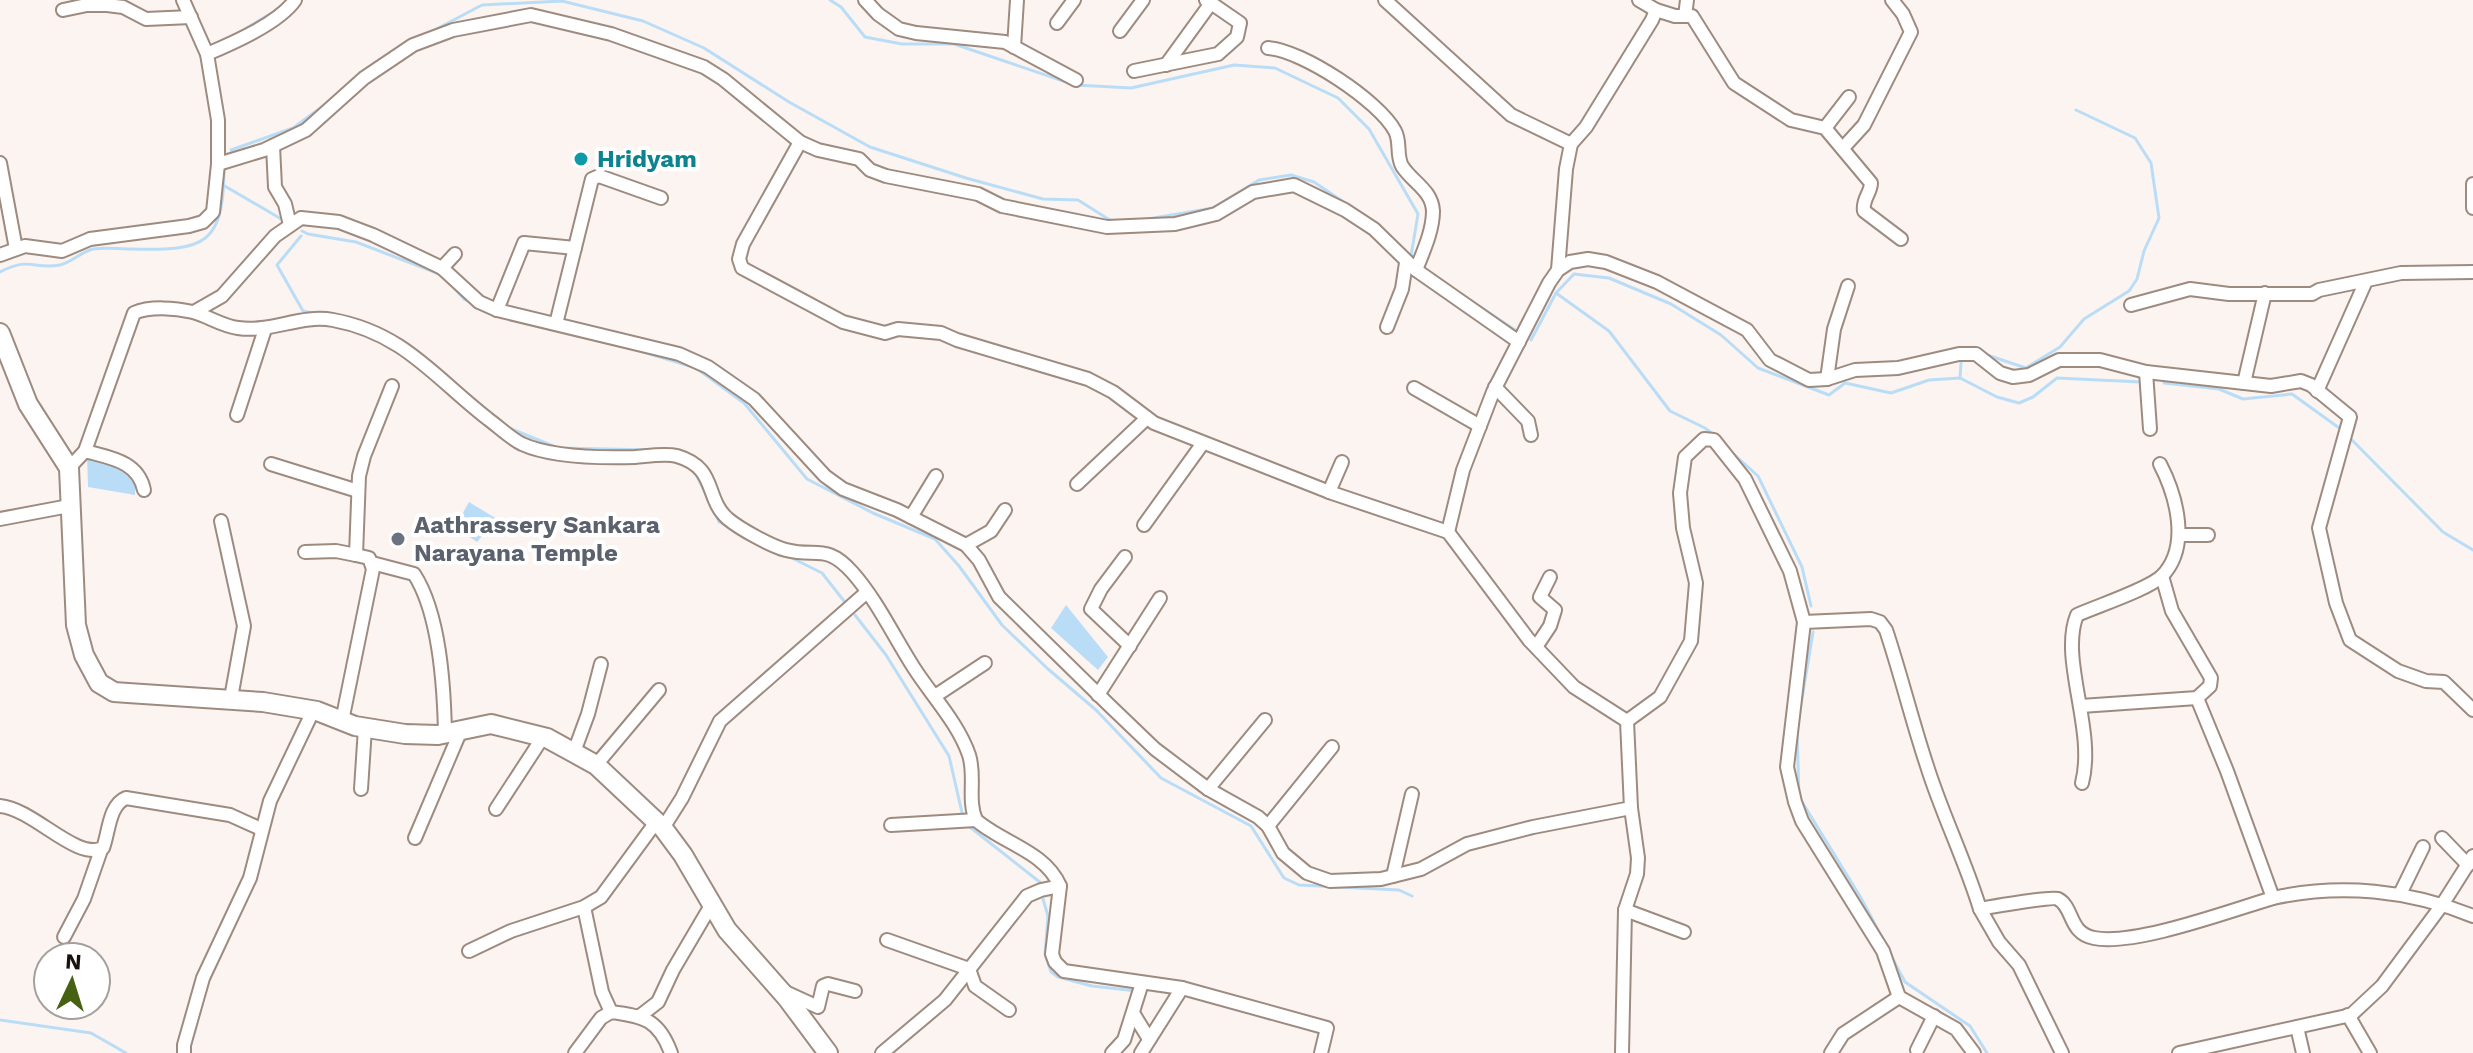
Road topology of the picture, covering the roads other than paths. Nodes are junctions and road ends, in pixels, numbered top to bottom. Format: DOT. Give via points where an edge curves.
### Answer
graph roads {
  1 [pos="183,0"];
  2 [pos="295,0"];
  3 [pos="865,0"];
  4 [pos="1017,0"];
  5 [pos="1074,0"];
  6 [pos="1143,0"];
  7 [pos="1385,0"];
  8 [pos="1639,0"];
  9 [pos="1687,0"];
  10 [pos="1892,0"];
  11 [pos="1209,2"];
  12 [pos="63,10"];
  13 [pos="1656,10"];
  14 [pos="1685,16"];
  15 [pos="191,17"];
  16 [pos="1057,23"];
  17 [pos="1120,31"];
  18 [pos="1014,47"];
  19 [pos="1268,48"];
  20 [pos="211,52"];
  21 [pos="1166,65"];
  22 [pos="1134,71"];
  23 [pos="1076,80"];
  24 [pos="1849,97"];
  25 [pos="1825,128"];
  26 [pos="800,142"];
  27 [pos="1571,144"];
  28 [pos="273,146"];
  29 [pos="1843,148"];
  30 [pos="0,163"];
  31 [pos="221,163"];
  32 [pos="2473,184"];
  33 [pos="661,198"];
  34 [pos="2473,208"];
  35 [pos="290,225"];
  36 [pos="1901,239"];
  37 [pos="575,248"];
  38 [pos="16,249"];
  39 [pos="455,254"];
  40 [pos="0,255"];
  41 [pos="1411,266"];
  42 [pos="442,268"];
  43 [pos="1558,270"];
  44 [pos="2473,272"];
  45 [pos="2366,281"];
  46 [pos="1848,286"];
  47 [pos="2265,293"];
  48 [pos="2131,305"];
  49 [pos="497,310"];
  50 [pos="194,312"];
  51 [pos="556,324"];
  52 [pos="1387,327"];
  53 [pos="265,329"];
  54 [pos="0,333"];
  55 [pos="1519,342"];
  56 [pos="2146,372"];
  57 [pos="1827,379"];
  58 [pos="2244,383"];
  59 [pos="392,386"];
  60 [pos="1495,387"];
  61 [pos="1414,388"];
  62 [pos="2317,391"];
  63 [pos="237,415"];
  64 [pos="1147,418"];
  65 [pos="1480,426"];
  66 [pos="2150,429"];
  67 [pos="1531,435"];
  68 [pos="1203,443"];
  69 [pos="85,451"];
  70 [pos="64,460"];
  71 [pos="1342,462"];
  72 [pos="271,464"];
  73 [pos="2160,464"];
  74 [pos="936,476"];
  75 [pos="1077,484"];
  76 [pos="144,490"];
  77 [pos="358,491"];
  78 [pos="1329,492"];
  79 [pos="69,506"];
  80 [pos="1005,510"];
  81 [pos="911,517"];
  82 [pos="0,519"];
  83 [pos="221,521"];
  84 [pos="1144,525"];
  85 [pos="1448,532"];
  86 [pos="2179,535"];
  87 [pos="2208,535"];
  88 [pos="966,545"];
  89 [pos="305,552"];
  90 [pos="356,555"];
  91 [pos="1125,557"];
  92 [pos="372,563"];
  93 [pos="2162,576"];
  94 [pos="1550,577"];
  95 [pos="867,592"];
  96 [pos="1160,598"];
  97 [pos="1804,622"];
  98 [pos="1130,646"];
  99 [pos="1536,647"];
  100 [pos="985,663"];
  101 [pos="601,664"];
  102 [pos="659,690"];
  103 [pos="1098,695"];
  104 [pos="935,696"];
  105 [pos="231,698"];
  106 [pos="2197,698"];
  107 [pos="2081,706"];
  108 [pos="2473,710"];
  109 [pos="313,711"];
  110 [pos="1265,720"];
  111 [pos="342,721"];
  112 [pos="1627,721"];
  113 [pos="365,728"];
  114 [pos="453,732"];
  115 [pos="543,737"];
  116 [pos="1332,747"];
  117 [pos="574,752"];
  118 [pos="596,765"];
  119 [pos="2082,783"];
  120 [pos="361,789"];
  121 [pos="1208,789"];
  122 [pos="1412,794"];
  123 [pos="0,806"];
  124 [pos="1631,808"];
  125 [pos="496,809"];
  126 [pos="976,820"];
  127 [pos="659,825"];
  128 [pos="891,825"];
  129 [pos="1268,826"];
  130 [pos="261,829"];
  131 [pos="415,838"];
  132 [pos="2442,838"];
  133 [pos="2423,847"];
  134 [pos="101,850"];
  135 [pos="2470,861"];
  136 [pos="1393,876"];
  137 [pos="1060,886"];
  138 [pos="2400,894"];
  139 [pos="2273,898"];
  140 [pos="713,902"];
  141 [pos="2442,905"];
  142 [pos="584,907"];
  143 [pos="1980,909"];
  144 [pos="1625,910"];
  145 [pos="2473,916"];
  146 [pos="1684,932"];
  147 [pos="64,937"];
  148 [pos="887,940"];
  149 [pos="469,951"];
  150 [pos="969,969"];
  151 [pos="1142,983"];
  152 [pos="1182,988"];
  153 [pos="780,990"];
  154 [pos="855,991"];
  155 [pos="1899,997"];
  156 [pos="1009,1010"];
  157 [pos="611,1012"];
  158 [pos="1133,1013"];
  159 [pos="641,1015"];
  160 [pos="2348,1015"];
  161 [pos="1934,1016"];
  162 [pos="2297,1027"];
  163 [pos="1149,1039"];
  164 [pos="1917,1050"];
  165 [pos="184,1053"];
  166 [pos="575,1053"];
  167 [pos="671,1053"];
  168 [pos="828,1053"];
  169 [pos="882,1053"];
  170 [pos="1112,1053"];
  171 [pos="1141,1053"];
  172 [pos="1321,1053"];
  173 [pos="1622,1053"];
  174 [pos="1831,1053"];
  175 [pos="1974,1053"];
  176 [pos="2062,1053"];
  177 [pos="2179,1053"];
  178 [pos="2303,1053"];
  179 [pos="2370,1053"];
  1 -- 15 [label="street"];
  2 -- 20 [label="street" via="262,26"];
  3 -- 18 [label="street" via="899,29"];
  4 -- 18 [label="street"];
  5 -- 16 [label="street"];
  6 -- 17 [label="street"];
  7 -- 27 [label="street" via="1511,115"];
  8 -- 13 [label="street"];
  9 -- 14 [label="street"];
  10 -- 29 [label="street" via="1911,32 1864,125"];
  11 -- 21 [label="street"];
  11 -- 21 [label="street" via="1240,23 1237,37 1218,54"];
  12 -- 15 [label="street" via="107,5 146,19"];
  13 -- 14 [label="street"];
  13 -- 27 [label="street"];
  14 -- 25 [label="street" via="1692,16 1734,83 1791,120"];
  15 -- 20 [label="street"];
  18 -- 23 [label="street"];
  19 -- 41 [label="street" via="1305,60 1337,80 1367,100 1395,129 1399,160 1421,184 1433,209 1428,237"];
  20 -- 31 [label="street"];
  21 -- 22 [label="street"];
  24 -- 25 [label="street"];
  25 -- 29 [label="street"];
  26 -- 28 [label="street" via="704,67 611,34 531,15 453,30 413,45 364,78 306,130"];
  26 -- 41 [label="street" via="859,159 886,176 1107,227 1175,224 1216,214 1253,192 1294,185 1374,229"];
  26 -- 64 [label="street" via="743,244 742,268 843,322 885,333 941,333 1088,379"];
  27 -- 43 [label="street"];
  28 -- 31 [label="street"];
  28 -- 35 [label="street" via="275,187"];
  29 -- 36 [label="street" via="1871,183 1864,211"];
  30 -- 38 [label="street"];
  31 -- 38 [label="street" via="213,212 203,222 90,239 62,251"];
  32 -- 34 [label="street"];
  33 -- 37 [label="street" via="595,176"];
  35 -- 42 [label="street" via="301,218 339,222"];
  35 -- 50 [label="street" via="222,296"];
  37 -- 49 [label="street" via="524,243"];
  37 -- 51 [label="street"];
  38 -- 40 [label="street"];
  39 -- 42 [label="street"];
  41 -- 52 [label="street"];
  41 -- 55 [label="street"];
  42 -- 49 [label="street" via="479,302"];
  43 -- 55 [label="street"];
  43 -- 57 [label="street" via="1570,262 1597,260 1657,282 1747,330 1770,360 1809,380"];
  44 -- 45 [label="street" via="2401,273"];
  45 -- 47 [label="street" via="2312,294"];
  45 -- 62 [label="street"];
  46 -- 57 [label="street" via="1834,329"];
  47 -- 48 [label="street" via="2190,289"];
  47 -- 58 [label="street"];
  49 -- 51 [label="street"];
  50 -- 53 [label="street" via="237,328"];
  50 -- 69 [label="street" via="134,313"];
  51 -- 81 [label="street" via="679,354 708,367 754,399 825,476"];
  53 -- 63 [label="street"];
  53 -- 95 [label="street" via="330,319 364,328 402,346 521,444 609,457 675,455 694,463 709,479 727,519 787,551 834,556"];
  54 -- 70 [label="main road" via="28,404"];
  55 -- 60 [label="street"];
  56 -- 57 [label="street" via="2100,360 2059,360 2013,377 1976,354 1959,354"];
  56 -- 58 [label="street"];
  56 -- 66 [label="street"];
  58 -- 62 [label="street" via="2301,381"];
  59 -- 77 [label="street" via="364,456"];
  60 -- 65 [label="street"];
  60 -- 67 [label="street" via="1528,421"];
  61 -- 65 [label="street"];
  62 -- 108 [label="street" via="2350,417 2319,528 2350,640 2398,671 2444,682"];
  64 -- 68 [label="street"];
  64 -- 75 [label="street"];
  65 -- 85 [label="street"];
  68 -- 78 [label="street"];
  68 -- 84 [label="street"];
  69 -- 70 [label="street"];
  69 -- 76 [label="street" via="127,463 142,478"];
  70 -- 79 [label="main road"];
  71 -- 78 [label="street"];
  72 -- 77 [label="street"];
  73 -- 86 [label="street" via="2172,487"];
  74 -- 81 [label="street"];
  77 -- 90 [label="street"];
  78 -- 85 [label="street"];
  79 -- 82 [label="street"];
  79 -- 105 [label="main road" via="76,625 99,683 114,692"];
  80 -- 88 [label="street" via="991,531"];
  81 -- 88 [label="street"];
  83 -- 105 [label="street" via="244,626"];
  85 -- 99 [label="street"];
  86 -- 87 [label="street"];
  86 -- 93 [label="street" via="2175,557"];
  88 -- 103 [label="street" via="999,597"];
  89 -- 90 [label="street"];
  90 -- 92 [label="street"];
  91 -- 98 [label="street" via="1091,609"];
  92 -- 111 [label="street"];
  92 -- 114 [label="street" via="414,574 426,592"];
  93 -- 106 [label="street" via="2172,611 2211,678"];
  93 -- 107 [label="street" via="2077,615 2073,660"];
  94 -- 99 [label="street" via="1540,597 1555,610"];
  95 -- 104 [label="street"];
  95 -- 127 [label="street" via="720,721 682,798"];
  96 -- 98 [label="street"];
  97 -- 112 [label="street" via="1790,571 1745,479 1714,440 1704,439 1685,457 1680,493 1696,583 1691,641 1660,697"];
  97 -- 143 [label="street" via="1871,619 1886,630 1927,766"];
  97 -- 155 [label="street" via="1787,767 1795,802 1883,951"];
  98 -- 103 [label="street"];
  99 -- 112 [label="street" via="1574,687"];
  100 -- 104 [label="street"];
  101 -- 117 [label="street"];
  102 -- 118 [label="street"];
  103 -- 121 [label="street" via="1155,749"];
  104 -- 126 [label="street" via="968,752"];
  105 -- 109 [label="main road"];
  106 -- 107 [label="street"];
  106 -- 139 [label="street"];
  107 -- 119 [label="street" via="2087,751"];
  109 -- 111 [label="main road"];
  109 -- 130 [label="street"];
  110 -- 121 [label="street"];
  111 -- 113 [label="main road"];
  112 -- 124 [label="street"];
  113 -- 114 [label="main road" via="405,734"];
  113 -- 120 [label="street"];
  114 -- 115 [label="main road" via="491,724"];
  114 -- 131 [label="street"];
  115 -- 117 [label="main road"];
  115 -- 125 [label="street"];
  116 -- 129 [label="street"];
  117 -- 118 [label="main road"];
  118 -- 127 [label="main road"];
  121 -- 129 [label="street"];
  122 -- 136 [label="street"];
  123 -- 134 [label="street" via="22,811 85,850"];
  124 -- 136 [label="street" via="1481,840 1421,869"];
  124 -- 144 [label="street" via="1638,858"];
  126 -- 128 [label="street"];
  126 -- 137 [label="street" via="1049,868"];
  127 -- 140 [label="main road"];
  127 -- 142 [label="street" via="638,843 601,897"];
  129 -- 136 [label="street" via="1283,853 1307,873 1330,881"];
  130 -- 134 [label="street" via="230,815 126,798 115,809"];
  130 -- 165 [label="street" via="250,878 203,978"];
  132 -- 135 [label="street"];
  133 -- 138 [label="street"];
  134 -- 147 [label="street"];
  135 -- 141 [label="street"];
  137 -- 150 [label="street" via="1027,896"];
  137 -- 151 [label="street" via="1055,962 1064,971"];
  138 -- 139 [label="street" via="2336,889"];
  138 -- 141 [label="street"];
  139 -- 143 [label="street" via="2110,939 2091,938 2078,930 2056,898"];
  140 -- 153 [label="main road" via="727,930"];
  140 -- 159 [label="street" via="658,1002"];
  141 -- 145 [label="street"];
  141 -- 160 [label="street" via="2382,986"];
  142 -- 149 [label="street"];
  142 -- 157 [label="street"];
  143 -- 176 [label="street" via="2019,965"];
  144 -- 146 [label="street"];
  144 -- 173 [label="street"];
  148 -- 150 [label="street"];
  150 -- 156 [label="street" via="975,986"];
  150 -- 169 [label="street" via="945,1000"];
  151 -- 152 [label="street"];
  151 -- 158 [label="street"];
  152 -- 163 [label="street"];
  152 -- 172 [label="street" via="1327,1028"];
  153 -- 154 [label="street" via="818,1007 823,986"];
  153 -- 168 [label="main road"];
  155 -- 161 [label="street"];
  155 -- 174 [label="street" via="1843,1034"];
  157 -- 159 [label="street"];
  157 -- 166 [label="street"];
  158 -- 163 [label="street"];
  158 -- 170 [label="street" via="1124,1040"];
  159 -- 167 [label="street" via="665,1034"];
  160 -- 162 [label="street"];
  160 -- 179 [label="street"];
  161 -- 164 [label="street"];
  161 -- 175 [label="street" via="1956,1029"];
  162 -- 177 [label="street"];
  162 -- 178 [label="street"];
  163 -- 171 [label="street"];
}
